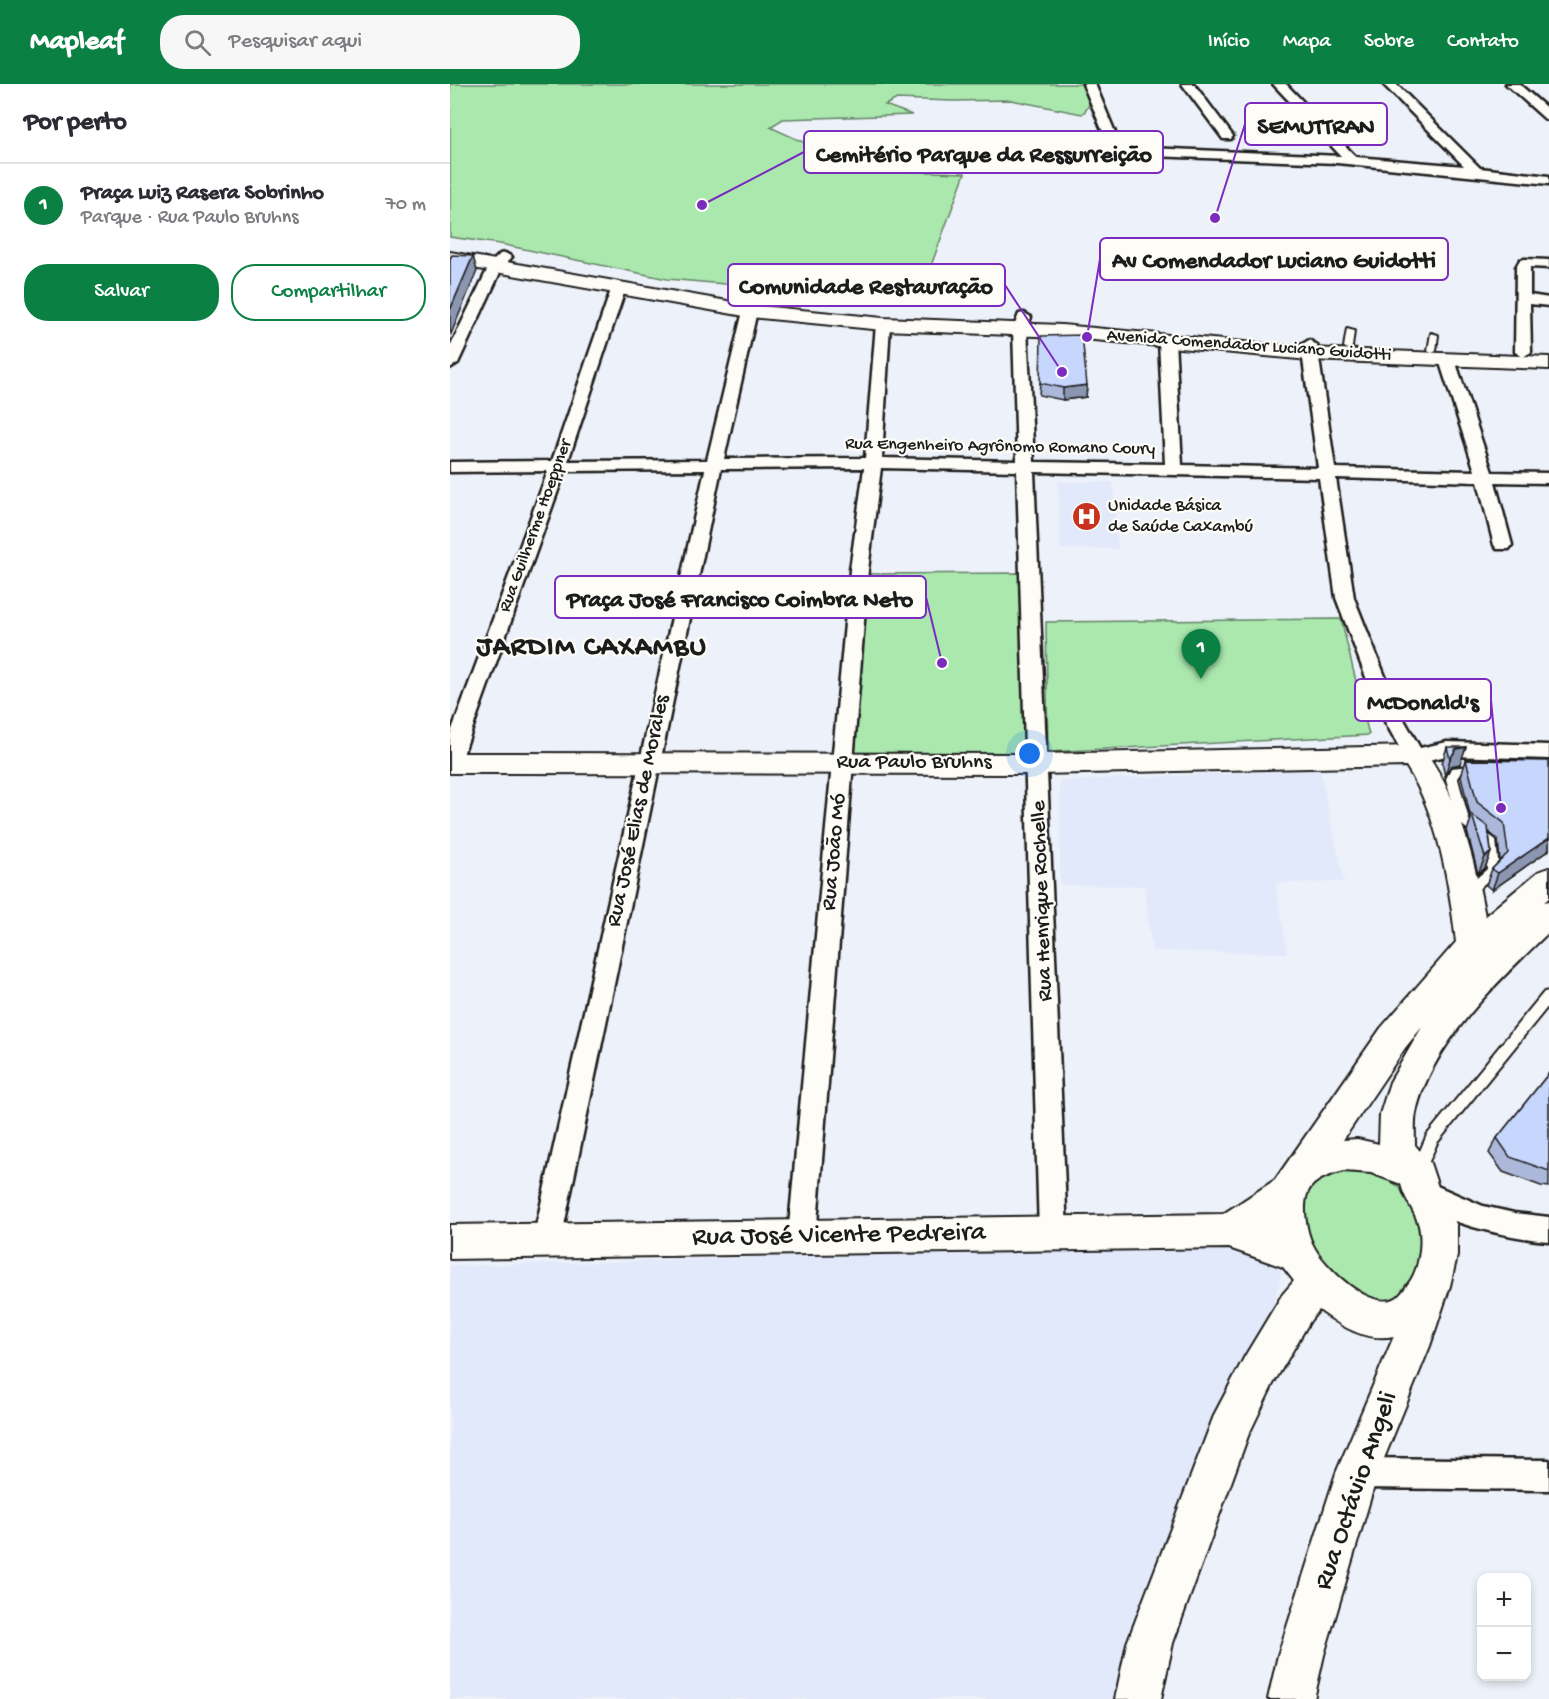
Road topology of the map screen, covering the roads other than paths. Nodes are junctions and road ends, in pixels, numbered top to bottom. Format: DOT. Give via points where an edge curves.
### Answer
graph roads {
  1 [pos="1089,84"];
  2 [pos="1188,84"];
  3 [pos="1279,84"];
  4 [pos="1389,84"];
  5 [pos="1512,84"];
  6 [pos="1549,116"];
  7 [pos="1227,136"];
  8 [pos="1352,160"];
  9 [pos="1549,170"];
  10 [pos="1476,171"];
  11 [pos="1509,175"];
  12 [pos="1549,180"];
  13 [pos="450,248"];
  14 [pos="450,258"];
  15 [pos="501,261"];
  16 [pos="1549,264"];
  17 [pos="619,287"];
  18 [pos="1523,299"];
  19 [pos="1549,302"];
  20 [pos="750,311"];
  21 [pos="1022,323"];
  22 [pos="883,324"];
  23 [pos="1167,340"];
  24 [pos="1438,349"];
  25 [pos="1309,350"];
  26 [pos="1523,352"];
  27 [pos="1549,352"];
  28 [pos="450,363"];
  29 [pos="1549,363"];
  30 [pos="873,463"];
  31 [pos="714,465"];
  32 [pos="1027,466"];
  33 [pos="450,467"];
  34 [pos="558,467"];
  35 [pos="1174,470"];
  36 [pos="1326,473"];
  37 [pos="1485,477"];
  38 [pos="1549,478"];
  39 [pos="1503,545"];
  40 [pos="1549,752"];
  41 [pos="1414,756"];
  42 [pos="843,762"];
  43 [pos="450,763"];
  44 [pos="649,763"];
  45 [pos="1038,764"];
  46 [pos="1490,770"];
  47 [pos="1549,880"];
  48 [pos="1464,895"];
  49 [pos="1549,913"];
  50 [pos="1473,945"];
  51 [pos="1549,996"];
  52 [pos="1419,1182"];
  53 [pos="1293,1183"];
  54 [pos="1549,1229"];
  55 [pos="1229,1231"];
  56 [pos="1053,1233"];
  57 [pos="802,1237"];
  58 [pos="547,1240"];
  59 [pos="450,1242"];
  60 [pos="1307,1268"];
  61 [pos="1431,1286"];
  62 [pos="1357,1473"];
  63 [pos="1549,1475"];
  64 [pos="1138,1699"];
  65 [pos="1291,1699"];
  1 -- 8 [label="street" via="1116,149"];
  2 -- 7 [label="street"];
  3 -- 8 [label="street"];
  4 -- 10 [label="street"];
  5 -- 6 [label="street"];
  8 -- 10 [label="street"];
  9 -- 11 [label="street"];
  10 -- 11 [label="street"];
  11 -- 12 [label="street"];
  13 -- 15 [label="main road, Avenida Comendador Luciano Guidotti"];
  14 -- 15 [label="main road, Avenida Comendador Luciano Guidotti"];
  15 -- 17 [label="main road, Avenida Comendador Luciano Guidotti"];
  15 -- 21 [label="main road, Avenida Comendador Luciano Guidotti" via="755,297"];
  15 -- 28 [label="street"];
  16 -- 18 [label="street" via="1525,263"];
  17 -- 20 [label="main road, Avenida Comendador Luciano Guidotti"];
  17 -- 34 [label="street, Rua Guilherme Hoeppner"];
  18 -- 19 [label="street"];
  18 -- 26 [label="street"];
  20 -- 22 [label="main road, Avenida Comendador Luciano Guidotti"];
  20 -- 31 [label="street, Rua José Elias de Morales"];
  21 -- 22 [label="main road, Avenida Comendador Luciano Guidotti"];
  21 -- 23 [label="main road, Avenida Comendador Luciano Guidotti"];
  21 -- 25 [label="main road, Avenida Comendador Luciano Guidotti" via="1166,329"];
  21 -- 32 [label="street, Rua Henrique Rochelle"];
  22 -- 30 [label="street, Rua João Mó"];
  23 -- 25 [label="main road, Avenida Comendador Luciano Guidotti"];
  23 -- 35 [label="street"];
  24 -- 25 [label="main road, Avenida Comendador Luciano Guidotti"];
  24 -- 25 [label="main road, Avenida Comendador Luciano Guidotti" via="1349,339"];
  24 -- 26 [label="main road, Avenida Comendador Luciano Guidotti"];
  24 -- 29 [label="main road, Avenida Comendador Luciano Guidotti"];
  24 -- 37 [label="street"];
  25 -- 36 [label="street"];
  26 -- 27 [label="main road, Avenida Comendador Luciano Guidotti"];
  30 -- 31 [label="street, Rua Engenheiro Agrônomo Romano Coury"];
  30 -- 32 [label="street, Rua Engenheiro Agrônomo Romano Coury"];
  30 -- 42 [label="street, Rua João Mó" via="859,570"];
  31 -- 34 [label="street, Rua Engenheiro Agrônomo Romano Coury"];
  31 -- 44 [label="street, Rua José Elias de Morales"];
  32 -- 35 [label="street, Rua Engenheiro Agrônomo Romano Coury"];
  32 -- 45 [label="street, Rua Henrique Rochelle"];
  33 -- 34 [label="street, Rua Engenheiro Agrônomo Romano Coury"];
  34 -- 43 [label="street, Rua Guilherme Hoeppner"];
  35 -- 36 [label="street, Rua Engenheiro Agrônomo Romano Coury"];
  36 -- 37 [label="street, Rua Engenheiro Agrônomo Romano Coury"];
  36 -- 41 [label="street" via="1345,598 1388,709"];
  37 -- 38 [label="street, Rua Engenheiro Agrônomo Romano Coury"];
  37 -- 39 [label="street"];
  40 -- 41 [label="street" via="1447,748"];
  41 -- 45 [label="main road, Rua Paulo Bruhns"];
  41 -- 48 [label="main road" via="1437,794"];
  42 -- 44 [label="main road, Rua Paulo Bruhns"];
  42 -- 45 [label="main road, Rua Paulo Bruhns"];
  42 -- 57 [label="street, Rua João Mó"];
  43 -- 44 [label="main road, Rua Paulo Bruhns"];
  44 -- 58 [label="street, Rua José Elias de Morales"];
  45 -- 56 [label="street, Rua Henrique Rochelle"];
  46 -- 48 [label="lane" via="1455,771 1452,779 1464,822 1490,840 1493,870"];
  47 -- 50 [label="main road"];
  48 -- 50 [label="main road"];
  49 -- 52 [label="main road" via="1498,960 1421,1056 1401,1101 1396,1127 1397,1147"];
  50 -- 53 [label="main road" via="1393,1038"];
  51 -- 52 [label="lane" via="1432,1139"];
  52 -- 53 [label="main road" via="1378,1158 1356,1154 1334,1156 1315,1164"];
  52 -- 54 [label="street" via="1456,1210 1499,1223"];
  52 -- 61 [label="main road" via="1438,1226 1438,1256"];
  53 -- 55 [label="main road"];
  53 -- 60 [label="main road" via="1287,1218"];
  55 -- 56 [label="main road, Rua José Vicente Pedreira"];
  55 -- 60 [label="main road, Rua José Vicente Pedreira"];
  56 -- 57 [label="main road, Rua José Vicente Pedreira"];
  57 -- 58 [label="main road, Rua José Vicente Pedreira"];
  58 -- 59 [label="main road, Rua José Vicente Pedreira"];
  60 -- 61 [label="main road" via="1330,1296 1357,1314 1384,1319 1408,1314"];
  60 -- 64 [label="main road" via="1296,1308 1230,1428 1150,1643"];
  61 -- 62 [label="main road, Rua Octávio Angeli"];
  62 -- 63 [label="street"];
  62 -- 65 [label="main road, Rua Octávio Angeli"];
}
